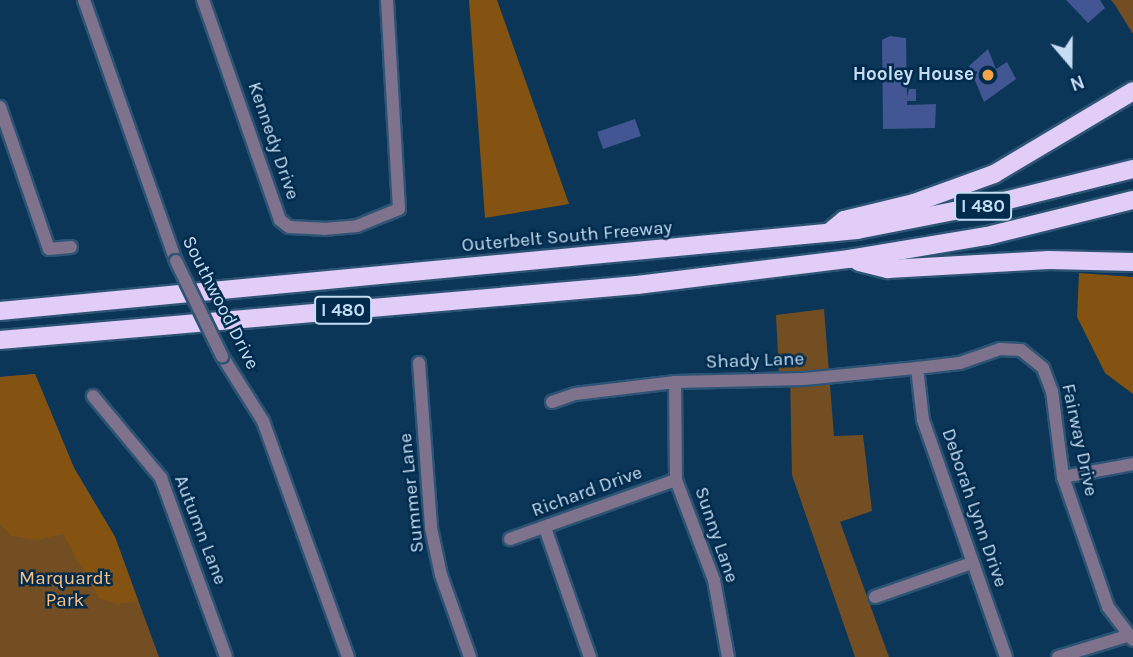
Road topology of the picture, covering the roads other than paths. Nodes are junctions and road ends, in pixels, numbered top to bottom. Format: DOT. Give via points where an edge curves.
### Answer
graph roads {
  1 [pos="84,0"];
  2 [pos="203,0"];
  3 [pos="387,0"];
  4 [pos="1133,91"];
  5 [pos="0,107"];
  6 [pos="1133,169"];
  7 [pos="1133,200"];
  8 [pos="830,233"];
  9 [pos="71,247"];
  10 [pos="849,259"];
  11 [pos="1132,262"];
  12 [pos="0,311"];
  13 [pos="0,340"];
  14 [pos="419,363"];
  15 [pos="960,363"];
  16 [pos="918,368"];
  17 [pos="675,382"];
  18 [pos="93,396"];
  19 [pos="552,402"];
  20 [pos="1133,464"];
  21 [pos="1063,477"];
  22 [pos="676,480"];
  23 [pos="545,528"];
  24 [pos="510,539"];
  25 [pos="972,563"];
  26 [pos="875,597"];
  27 [pos="1130,638"];
  28 [pos="226,657"];
  29 [pos="348,657"];
  30 [pos="470,657"];
  31 [pos="590,657"];
  32 [pos="728,657"];
  33 [pos="1006,657"];
  34 [pos="1058,657"];
  1 -- 29 [label="street, Southwood Drive, bridge" via="176,261 222,356 263,421"];
  2 -- 3 [label="street, Kennedy Drive" via="280,220 304,229 357,226 399,209"];
  4 -- 8 [label="highway" via="994,174 927,199 844,220"];
  5 -- 9 [label="street" via="49,249"];
  6 -- 8 [label="highway, Outerbelt South Freeway / I 480" via="952,213"];
  7 -- 10 [label="highway, I 480" via="987,236"];
  8 -- 12 [label="highway, Outerbelt South Freeway / I 480"];
  10 -- 11 [label="highway" via="888,269 1049,260"];
  10 -- 13 [label="highway, I 480" via="638,285"];
  14 -- 30 [label="street, Summer Lane" via="431,528 441,575"];
  15 -- 16 [label="street, Shady Lane"];
  15 -- 21 [label="street, Fairway Drive" via="1000,349 1021,351 1043,368 1052,391"];
  16 -- 17 [label="street, Shady Lane" via="804,379"];
  16 -- 25 [label="street, Deborah Lynn Drive" via="923,420"];
  17 -- 19 [label="street, Shady Lane" via="575,394"];
  17 -- 22 [label="street, Sunny Lane"];
  18 -- 28 [label="street, Autumn Lane" via="161,478"];
  20 -- 21 [label="street"];
  21 -- 27 [label="street, Fairway Drive" via="1108,607"];
  22 -- 23 [label="street, Richard Drive"];
  22 -- 32 [label="street, Sunny Lane" via="714,580"];
  23 -- 24 [label="street, Richard Drive"];
  23 -- 31 [label="street"];
  25 -- 26 [label="street"];
  25 -- 33 [label="street, Deborah Lynn Drive"];
  27 -- 34 [label="street"];
}
